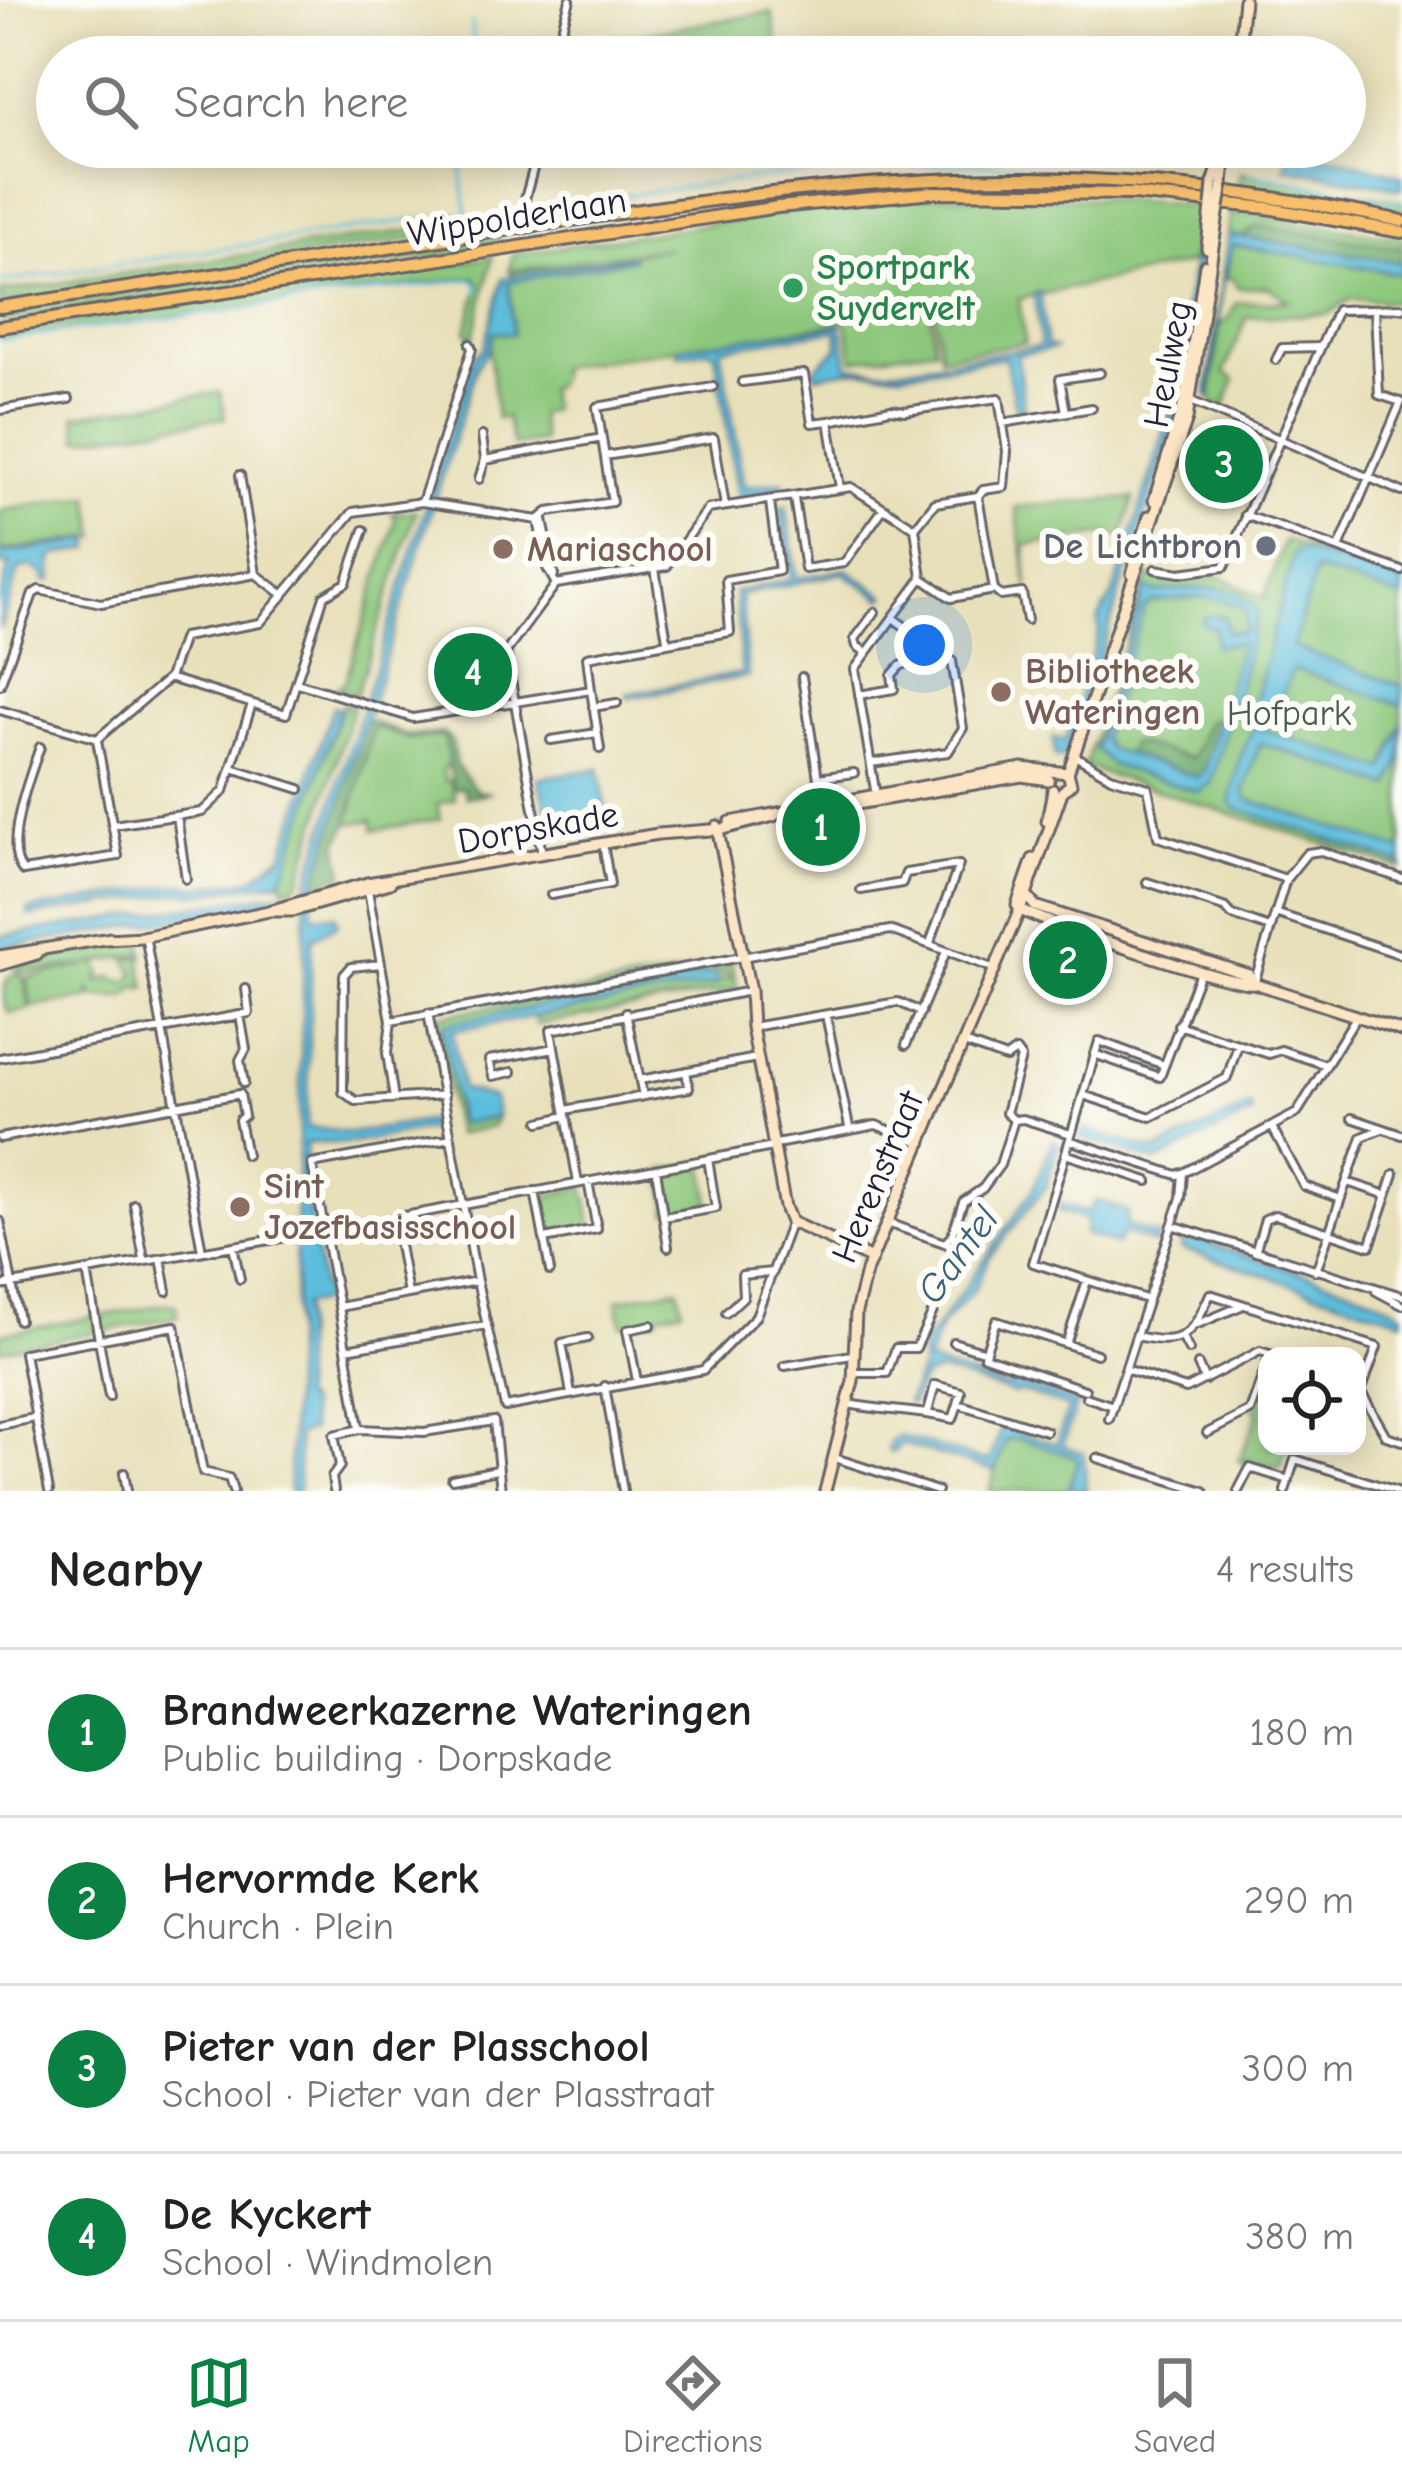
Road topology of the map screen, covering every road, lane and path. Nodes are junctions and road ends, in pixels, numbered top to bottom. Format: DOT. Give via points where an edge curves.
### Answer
graph roads {
  1 [pos="570,0"];
  2 [pos="1244,0"];
  3 [pos="560,36"];
  4 [pos="1240,36"];
  5 [pos="533,168"];
  6 [pos="1221,168"];
  7 [pos="525,199"];
  8 [pos="1402,221"];
  9 [pos="1402,232"];
  10 [pos="0,308"];
  11 [pos="1402,308"];
  12 [pos="1375,309"];
  13 [pos="0,328"];
  14 [pos="470,344"];
  15 [pos="1318,347"];
  16 [pos="1276,360"];
  17 [pos="1100,373"];
  18 [pos="742,382"];
  19 [pos="713,387"];
  20 [pos="69,399"];
  21 [pos="1188,400"];
  22 [pos="1401,402"];
  23 [pos="1092,408"];
  24 [pos="0,410"];
  25 [pos="1066,412"];
  26 [pos="829,422"];
  27 [pos="1003,423"];
  28 [pos="482,436"];
  29 [pos="602,438"];
  30 [pos="1279,439"];
  31 [pos="604,456"];
  32 [pos="485,460"];
  33 [pos="240,475"];
  34 [pos="479,478"];
  35 [pos="1368,478"];
  36 [pos="840,488"];
  37 [pos="1402,492"];
  38 [pos="978,496"];
  39 [pos="794,498"];
  40 [pos="423,502"];
  41 [pos="770,502"];
  42 [pos="725,506"];
  43 [pos="884,508"];
  44 [pos="1245,515"];
  45 [pos="541,520"];
  46 [pos="915,528"];
  47 [pos="364,530"];
  48 [pos="1339,548"];
  49 [pos="655,569"];
  50 [pos="1155,569"];
  51 [pos="1402,571"];
  52 [pos="256,574"];
  53 [pos="922,578"];
  54 [pos="556,584"];
  55 [pos="994,590"];
  56 [pos="283,594"];
  57 [pos="875,612"];
  58 [pos="892,618"];
  59 [pos="1027,620"];
  60 [pos="667,640"];
  61 [pos="867,653"];
  62 [pos="925,656"];
  63 [pos="802,677"];
  64 [pos="169,678"];
  65 [pos="296,683"];
  66 [pos="0,685"];
  67 [pos="591,690"];
  68 [pos="859,695"];
  69 [pos="513,701"];
  70 [pos="617,703"];
  71 [pos="252,704"];
  72 [pos="593,707"];
  73 [pos="0,710"];
  74 [pos="598,733"];
  75 [pos="97,739"];
  76 [pos="551,740"];
  77 [pos="40,747"];
  78 [pos="600,749"];
  79 [pos="1076,756"];
  80 [pos="871,763"];
  81 [pos="232,768"];
  82 [pos="1068,772"];
  83 [pos="854,773"];
  84 [pos="818,778"];
  85 [pos="1054,784"];
  86 [pos="299,789"];
  87 [pos="876,796"];
  88 [pos="822,807"];
  89 [pos="177,816"];
  90 [pos="113,825"];
  91 [pos="717,827"];
  92 [pos="603,844"];
  93 [pos="542,854"];
  94 [pos="187,878"];
  95 [pos="1286,879"];
  96 [pos="1402,879"];
  97 [pos="1147,882"];
  98 [pos="367,887"];
  99 [pos="861,890"];
  100 [pos="551,895"];
  101 [pos="1026,895"];
  102 [pos="1020,910"];
  103 [pos="1043,914"];
  104 [pos="1275,914"];
  105 [pos="1270,928"];
  106 [pos="145,934"];
  107 [pos="929,944"];
  108 [pos="946,952"];
  109 [pos="743,955"];
  110 [pos="1402,955"];
  111 [pos="0,960"];
  112 [pos="381,964"];
  113 [pos="1202,966"];
  114 [pos="995,969"];
  115 [pos="1254,982"];
  116 [pos="246,988"];
  117 [pos="750,991"];
  118 [pos="626,1012"];
  119 [pos="921,1012"];
  120 [pos="428,1013"];
  121 [pos="240,1015"];
  122 [pos="826,1016"];
  123 [pos="1356,1017"];
  124 [pos="391,1021"];
  125 [pos="1178,1025"];
  126 [pos="752,1027"];
  127 [pos="163,1028"];
  128 [pos="1401,1029"];
  129 [pos="964,1043"];
  130 [pos="906,1045"];
  131 [pos="1238,1045"];
  132 [pos="554,1048"];
  133 [pos="1094,1054"];
  134 [pos="0,1058"];
  135 [pos="758,1058"];
  136 [pos="1164,1065"];
  137 [pos="1326,1065"];
  138 [pos="686,1071"];
  139 [pos="512,1072"];
  140 [pos="640,1080"];
  141 [pos="244,1083"];
  142 [pos="444,1095"];
  143 [pos="643,1096"];
  144 [pos="1085,1096"];
  145 [pos="394,1099"];
  146 [pos="176,1106"];
  147 [pos="566,1113"];
  148 [pos="1352,1118"];
  149 [pos="1014,1120"];
  150 [pos="540,1122"];
  151 [pos="849,1127"];
  152 [pos="1272,1127"];
  153 [pos="1382,1129"];
  154 [pos="1402,1135"];
  155 [pos="0,1138"];
  156 [pos="452,1138"];
  157 [pos="1071,1138"];
  158 [pos="924,1144"];
  159 [pos="776,1145"];
  160 [pos="1068,1154"];
  161 [pos="246,1155"];
  162 [pos="708,1160"];
  163 [pos="656,1169"];
  164 [pos="1183,1173"];
  165 [pos="1394,1174"];
  166 [pos="1148,1181"];
  167 [pos="583,1182"];
  168 [pos="1347,1182"];
  169 [pos="535,1191"];
  170 [pos="1387,1195"];
  171 [pos="1338,1198"];
  172 [pos="134,1204"];
  173 [pos="464,1205"];
  174 [pos="664,1217"];
  175 [pos="0,1221"];
  176 [pos="791,1222"];
  177 [pos="890,1224"];
  178 [pos="1172,1225"];
  179 [pos="1327,1233"];
  180 [pos="287,1238"];
  181 [pos="544,1239"];
  182 [pos="946,1243"];
  183 [pos="233,1246"];
  184 [pos="668,1247"];
  185 [pos="202,1251"];
  186 [pos="1255,1252"];
  187 [pos="161,1258"];
  188 [pos="872,1259"];
  189 [pos="145,1261"];
  190 [pos="87,1271"];
  191 [pos="550,1271"];
  192 [pos="1316,1271"];
  193 [pos="773,1272"];
  194 [pos="240,1280"];
  195 [pos="477,1281"];
  196 [pos="1087,1281"];
  197 [pos="12,1284"];
  198 [pos="0,1286"];
  199 [pos="1373,1288"];
  200 [pos="167,1291"];
  201 [pos="407,1294"];
  202 [pos="1402,1296"];
  203 [pos="1146,1299"];
  204 [pos="1244,1305"];
  205 [pos="1402,1305"];
  206 [pos="339,1307"];
  207 [pos="726,1313"];
  208 [pos="19,1320"];
  209 [pos="487,1325"];
  210 [pos="651,1325"];
  211 [pos="1196,1325"];
  212 [pos="1137,1336"];
  213 [pos="1183,1337"];
  214 [pos="588,1338"];
  215 [pos="98,1339"];
  216 [pos="953,1342"];
  217 [pos="1066,1344"];
  218 [pos="346,1349"];
  219 [pos="1189,1350"];
  220 [pos="986,1352"];
  221 [pos="1258,1352"];
  222 [pos="1097,1354"];
  223 [pos="856,1355"];
  224 [pos="1198,1365"];
  225 [pos="785,1366"];
  226 [pos="1125,1369"];
  227 [pos="1366,1370"];
  228 [pos="854,1373"];
  229 [pos="1205,1380"];
  230 [pos="637,1381"];
  231 [pos="604,1386"];
  232 [pos="1258,1389"];
  233 [pos="571,1394"];
  234 [pos="109,1397"];
  235 [pos="1366,1402"];
  236 [pos="848,1404"];
  237 [pos="958,1405"];
  238 [pos="1113,1406"];
  239 [pos="505,1407"];
  240 [pos="928,1412"];
  241 [pos="34,1418"];
  242 [pos="1109,1419"];
  243 [pos="494,1421"];
  244 [pos="2,1424"];
  245 [pos="360,1429"];
  246 [pos="1046,1431"];
  247 [pos="1208,1433"];
  248 [pos="1402,1441"];
  249 [pos="835,1458"];
  250 [pos="1097,1458"];
  251 [pos="497,1470"];
  252 [pos="124,1473"];
  253 [pos="452,1479"];
  254 [pos="1289,1480"];
  255 [pos="1369,1487"];
  256 [pos="49,1491"];
  257 [pos="127,1491"];
  258 [pos="233,1491"];
  259 [pos="334,1491"];
  260 [pos="501,1491"];
  261 [pos="623,1491"];
  262 [pos="825,1491"];
  263 [pos="937,1491"];
  264 [pos="1204,1491"];
  265 [pos="1238,1491"];
  266 [pos="1286,1491"];
  267 [pos="1397,1491"];
  1 -- 3 [label="street"];
  2 -- 4 [label="main road"];
  5 -- 7 [label="street"];
  6 -- 21 [label="main road, Heulweg, bridge"];
  8 -- 10 [label="main road, Wippolderlaan" via="1133,182 911,182 708,200"];
  9 -- 13 [label="main road, Wippolderlaan" via="1177,197 933,192 778,207"];
  11 -- 12 [label="street"];
  12 -- 15 [label="street" via="1336,310"];
  12 -- 22 [label="street" via="1379,395"];
  14 -- 40 [label="street"];
  15 -- 16 [label="street" via="1282,348"];
  15 -- 30 [label="street"];
  17 -- 25 [label="street" via="1060,379"];
  18 -- 26 [label="street" via="804,374 812,423"];
  19 -- 29 [label="street" via="597,406"];
  20 -- 24 [label="street"];
  21 -- 30 [label="street"];
  21 -- 79 [label="main road, Heulweg"];
  22 -- 35 [label="street"];
  23 -- 25 [label="street"];
  25 -- 27 [label="street"];
  26 -- 27 [label="street" via="999,398"];
  26 -- 36 [label="street"];
  27 -- 38 [label="street" via="1004,487"];
  28 -- 32 [label="street"];
  29 -- 31 [label="street"];
  29 -- 32 [label="street"];
  30 -- 35 [label="street"];
  30 -- 44 [label="street"];
  31 -- 42 [label="street" via="714,438"];
  31 -- 45 [label="street" via="612,502 548,512"];
  32 -- 34 [label="street"];
  33 -- 52 [label="street"];
  35 -- 37 [label="street"];
  35 -- 48 [label="street"];
  36 -- 39 [label="street"];
  36 -- 43 [label="street"];
  38 -- 46 [label="street" via="935,503"];
  38 -- 55 [label="street"];
  39 -- 41 [label="street"];
  39 -- 43 [label="street" via="806,569 844,563"];
  40 -- 45 [label="street"];
  40 -- 56 [label="street" via="352,512"];
  41 -- 42 [label="street"];
  41 -- 60 [label="street" via="779,571 726,580 730,632"];
  42 -- 49 [label="street" via="708,509 667,566"];
  43 -- 46 [label="street"];
  44 -- 48 [label="street"];
  44 -- 50 [label="street" via="1221,570"];
  45 -- 54 [label="street"];
  46 -- 53 [label="street"];
  47 -- 65 [label="street" via="346,583 324,596"];
  48 -- 51 [label="street"];
  49 -- 54 [label="street"];
  49 -- 60 [label="street"];
  52 -- 56 [label="street"];
  52 -- 66 [label="street" via="101,603 39,590"];
  53 -- 55 [label="street" via="951,598"];
  53 -- 58 [label="street"];
  54 -- 69 [label="street" via="506,652"];
  55 -- 59 [label="street" via="1022,593"];
  56 -- 64 [label="street" via="260,623 183,637"];
  57 -- 61 [label="street" via="855,639"];
  58 -- 61 [label="street"];
  58 -- 80 [label="street" via="952,661 963,728 948,752"];
  60 -- 67 [label="street" via="587,657"];
  61 -- 68 [label="street" via="855,669"];
  62 -- 68 [label="street" via="899,666 894,689"];
  63 -- 84 [label="street"];
  64 -- 71 [label="street"];
  64 -- 75 [label="street"];
  65 -- 69 [label="street" via="413,718"];
  65 -- 71 [label="street" via="286,714"];
  67 -- 69 [label="street"];
  67 -- 72 [label="street"];
  68 -- 80 [label="street"];
  69 -- 93 [label="street"];
  70 -- 72 [label="street"];
  71 -- 81 [label="street"];
  72 -- 74 [label="street"];
  73 -- 75 [label="street"];
  74 -- 76 [label="street"];
  74 -- 78 [label="street"];
  75 -- 90 [label="street"];
  77 -- 90 [label="street" via="22,799 17,866 118,856"];
  79 -- 82 [label="main road, Heulweg"];
  79 -- 95 [label="street" via="1148,788 1158,837"];
  80 -- 87 [label="street"];
  81 -- 86 [label="street"];
  81 -- 89 [label="street" via="224,791 202,812"];
  82 -- 85 [label="main road, Dorpskade"];
  82 -- 85 [label="main road, Heulweg" via="1071,784"];
  83 -- 84 [label="street"];
  84 -- 88 [label="street"];
  85 -- 87 [label="main road, Dorpskade" via="1022,776"];
  85 -- 101 [label="main road"];
  85 -- 102 [label="main road"];
  87 -- 88 [label="main road, Dorpskade"];
  88 -- 91 [label="main road, Dorpskade"];
  89 -- 90 [label="street"];
  89 -- 94 [label="street"];
  91 -- 92 [label="main road, Dorpskade"];
  91 -- 109 [label="main road"];
  92 -- 93 [label="main road, Dorpskade"];
  92 -- 100 [label="street" via="610,884"];
  93 -- 98 [label="main road, Dorpskade"];
  95 -- 96 [label="street" via="1307,853 1321,851"];
  95 -- 104 [label="street"];
  97 -- 105 [label="street"];
  98 -- 106 [label="main road, Dorpskade" via="283,913"];
  98 -- 112 [label="street"];
  99 -- 107 [label="street" via="958,865"];
  101 -- 102 [label="main road, Herenstraat"];
  101 -- 103 [label="main road"];
  102 -- 103 [label="main road"];
  102 -- 114 [label="main road, Herenstraat"];
  103 -- 113 [label="main road"];
  104 -- 105 [label="street"];
  104 -- 110 [label="street"];
  105 -- 115 [label="street"];
  106 -- 111 [label="main road, Dorpskade"];
  106 -- 127 [label="street"];
  107 -- 108 [label="street"];
  107 -- 109 [label="street" via="890,930"];
  108 -- 114 [label="street"];
  108 -- 119 [label="street"];
  109 -- 117 [label="main road"];
  109 -- 120 [label="street"];
  112 -- 124 [label="street"];
  112 -- 145 [label="street" via="344,975 343,1092 356,1101"];
  113 -- 115 [label="main road"];
  113 -- 125 [label="street"];
  114 -- 129 [label="main road, Herenstraat"];
  115 -- 123 [label="main road"];
  116 -- 121 [label="street" via="249,1013"];
  117 -- 118 [label="street"];
  117 -- 126 [label="main road"];
  118 -- 132 [label="street" via="556,1026"];
  118 -- 140 [label="street"];
  119 -- 122 [label="street" via="898,1002"];
  119 -- 130 [label="street"];
  120 -- 124 [label="street"];
  120 -- 142 [label="street"];
  121 -- 127 [label="street"];
  121 -- 141 [label="street"];
  122 -- 126 [label="street"];
  122 -- 151 [label="street"];
  123 -- 128 [label="main road"];
  123 -- 137 [label="street"];
  124 -- 145 [label="street"];
  125 -- 131 [label="street"];
  125 -- 136 [label="street"];
  126 -- 135 [label="main road"];
  127 -- 134 [label="street"];
  127 -- 146 [label="street"];
  129 -- 149 [label="street" via="1021,1058 1006,1113"];
  129 -- 158 [label="main road, Herenstraat"];
  131 -- 137 [label="street"];
  131 -- 144 [label="street" via="1228,1078 1150,1117"];
  132 -- 139 [label="street" via="490,1060 493,1076"];
  132 -- 147 [label="street"];
  133 -- 136 [label="street" via="1160,1077"];
  133 -- 136 [label="street" via="1099,1041"];
  133 -- 144 [label="street"];
  135 -- 138 [label="street"];
  135 -- 159 [label="main road"];
  137 -- 152 [label="street" via="1297,1113"];
  138 -- 140 [label="street"];
  138 -- 143 [label="street" via="689,1088"];
  140 -- 143 [label="street"];
  142 -- 145 [label="street"];
  142 -- 156 [label="street"];
  143 -- 147 [label="street"];
  144 -- 157 [label="street"];
  146 -- 155 [label="street"];
  146 -- 161 [label="street" via="240,1094"];
  146 -- 185 [label="street"];
  147 -- 150 [label="street"];
  147 -- 167 [label="street"];
  148 -- 153 [label="street"];
  149 -- 157 [label="street"];
  149 -- 182 [label="street" via="1000,1165 963,1202"];
  151 -- 158 [label="street" via="876,1125"];
  151 -- 159 [label="street"];
  152 -- 164 [label="street"];
  152 -- 171 [label="street" via="1304,1186"];
  153 -- 154 [label="street"];
  153 -- 168 [label="street" via="1362,1138"];
  156 -- 173 [label="street"];
  156 -- 206 [label="street" via="312,1164"];
  157 -- 160 [label="street"];
  157 -- 164 [label="street"];
  158 -- 177 [label="main road, Herenstraat"];
  159 -- 162 [label="street"];
  159 -- 176 [label="main road"];
  160 -- 166 [label="street"];
  160 -- 196 [label="street" via="1033,1263"];
  162 -- 163 [label="street"];
  162 -- 174 [label="street" via="716,1208"];
  163 -- 167 [label="street"];
  163 -- 174 [label="street"];
  164 -- 178 [label="street"];
  165 -- 170 [label="street"];
  167 -- 169 [label="street"];
  167 -- 181 [label="street" via="598,1229"];
  168 -- 170 [label="street"];
  168 -- 171 [label="street"];
  169 -- 173 [label="street"];
  169 -- 181 [label="street"];
  170 -- 179 [label="street" via="1370,1246"];
  171 -- 179 [label="street"];
  172 -- 189 [label="street"];
  173 -- 195 [label="street"];
  173 -- 201 [label="street" via="394,1219"];
  174 -- 184 [label="street"];
  175 -- 197 [label="street"];
  176 -- 188 [label="main road"];
  176 -- 193 [label="street"];
  177 -- 182 [label="street"];
  177 -- 188 [label="main road, Herenstraat"];
  178 -- 186 [label="street"];
  178 -- 203 [label="street"];
  179 -- 186 [label="street" via="1275,1215 1265,1219"];
  179 -- 192 [label="street"];
  180 -- 183 [label="street"];
  181 -- 191 [label="street"];
  182 -- 228 [label="street" via="962,1249 916,1348 896,1348 887,1373"];
  183 -- 185 [label="street"];
  183 -- 194 [label="street"];
  185 -- 187 [label="street"];
  186 -- 192 [label="street"];
  187 -- 189 [label="street"];
  187 -- 200 [label="street"];
  188 -- 223 [label="main road, Herenstraat" via="857,1303"];
  189 -- 190 [label="street"];
  190 -- 197 [label="street"];
  190 -- 215 [label="street"];
  192 -- 199 [label="street"];
  193 -- 207 [label="street" via="742,1275 743,1297"];
  193 -- 230 [label="street" via="756,1316 703,1370"];
  195 -- 201 [label="street"];
  195 -- 209 [label="street"];
  196 -- 203 [label="street"];
  196 -- 217 [label="street"];
  197 -- 198 [label="street"];
  197 -- 208 [label="street"];
  199 -- 202 [label="street"];
  199 -- 205 [label="street"];
  201 -- 206 [label="street"];
  203 -- 212 [label="street"];
  204 -- 211 [label="street"];
  204 -- 211 [label="street" via="1210,1294"];
  204 -- 227 [label="street" via="1377,1347"];
  206 -- 218 [label="street"];
  209 -- 218 [label="street"];
  209 -- 239 [label="street"];
  210 -- 230 [label="street" via="627,1330"];
  211 -- 213 [label="street"];
  212 -- 213 [label="street"];
  212 -- 226 [label="street"];
  213 -- 219 [label="street"];
  214 -- 233 [label="street" via="562,1343"];
  215 -- 234 [label="street"];
  215 -- 241 [label="street" via="24,1352"];
  215 -- 258 [label="street" via="175,1326 203,1472 229,1478"];
  216 -- 220 [label="street"];
  217 -- 220 [label="street" via="996,1321"];
  217 -- 222 [label="street"];
  218 -- 245 [label="street"];
  220 -- 238 [label="street"];
  221 -- 229 [label="street"];
  223 -- 225 [label="street"];
  223 -- 228 [label="main road, Herenstraat"];
  224 -- 229 [label="street"];
  226 -- 229 [label="street" via="1186,1389"];
  226 -- 238 [label="street"];
  228 -- 236 [label="main road, Herenstraat"];
  230 -- 231 [label="street"];
  231 -- 233 [label="street"];
  231 -- 261 [label="street"];
  232 -- 247 [label="street" via="1250,1411"];
  233 -- 239 [label="street"];
  235 -- 248 [label="street" via="1386,1436"];
  236 -- 240 [label="street"];
  236 -- 249 [label="main road, Herenstraat"];
  237 -- 240 [label="street" via="953,1419"];
  237 -- 240 [label="street" via="961,1392 935,1385"];
  237 -- 246 [label="street"];
  238 -- 242 [label="street"];
  239 -- 243 [label="street"];
  241 -- 244 [label="street"];
  241 -- 256 [label="street"];
  243 -- 245 [label="street" via="424,1432"];
  243 -- 251 [label="street"];
  245 -- 259 [label="street" via="334,1435"];
  249 -- 262 [label="main road, Herenstraat"];
  249 -- 263 [label="street"];
  250 -- 264 [label="street"];
  251 -- 253 [label="street"];
  251 -- 260 [label="street"];
  252 -- 257 [label="street"];
  254 -- 255 [label="street" via="1295,1459"];
  254 -- 265 [label="street" via="1250,1468"];
  254 -- 266 [label="street"];
  255 -- 267 [label="street"];
}
